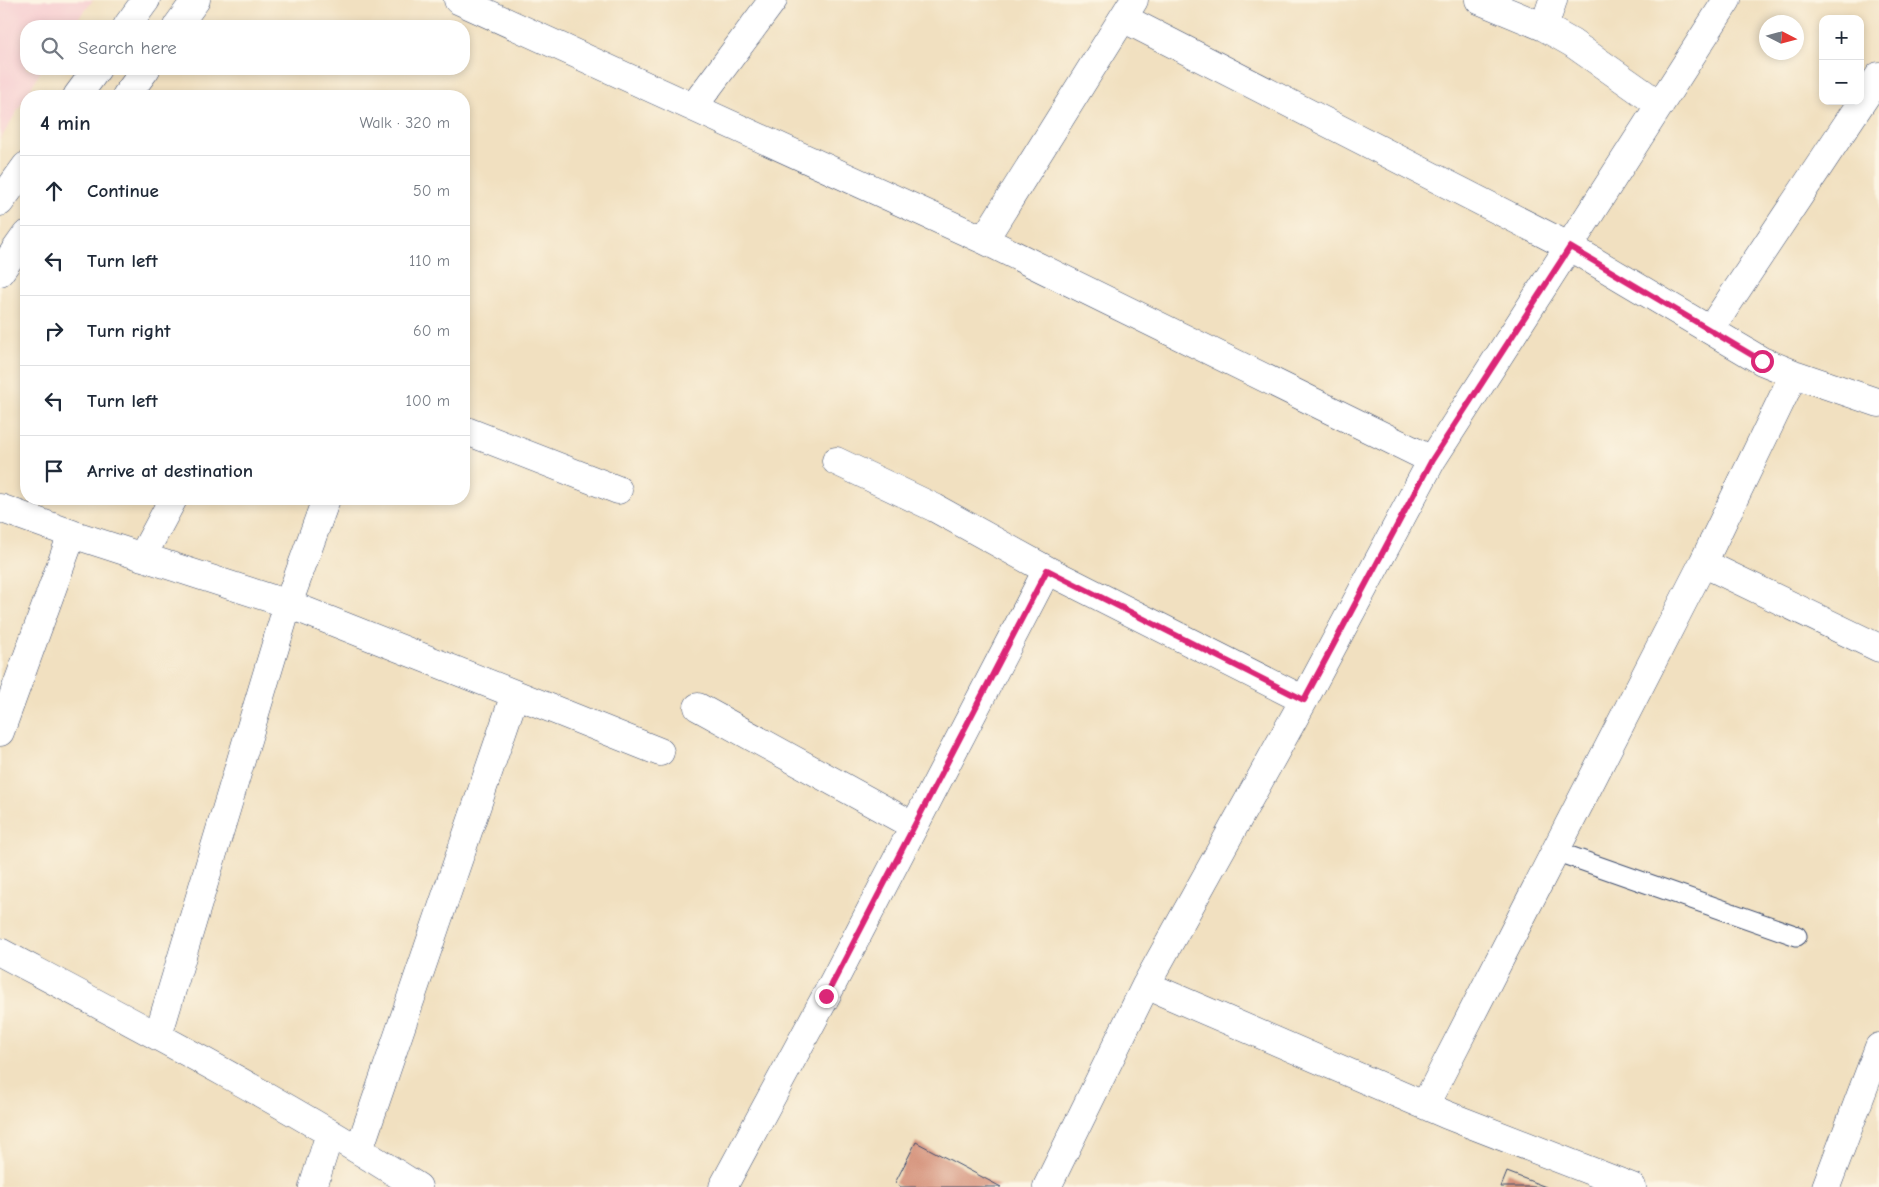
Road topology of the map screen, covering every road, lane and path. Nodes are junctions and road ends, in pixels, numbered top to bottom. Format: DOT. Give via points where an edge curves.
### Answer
graph roads {
  1 [pos="146,0"];
  2 [pos="196,0"];
  3 [pos="458,0"];
  4 [pos="773,0"];
  5 [pos="1479,0"];
  6 [pos="1553,0"];
  7 [pos="1727,0"];
  8 [pos="490,6"];
  9 [pos="1128,9"];
  10 [pos="131,20"];
  11 [pos="181,20"];
  12 [pos="1544,27"];
  13 [pos="93,75"];
  14 [pos="142,75"];
  15 [pos="1879,76"];
  16 [pos="81,90"];
  17 [pos="130,90"];
  18 [pos="1660,105"];
  19 [pos="694,106"];
  20 [pos="20,173"];
  21 [pos="2,195"];
  22 [pos="984,240"];
  23 [pos="20,244"];
  24 [pos="1570,247"];
  25 [pos="0,272"];
  26 [pos="1710,330"];
  27 [pos="1794,374"];
  28 [pos="1879,402"];
  29 [pos="470,432"];
  30 [pos="1432,460"];
  31 [pos="836,461"];
  32 [pos="618,490"];
  33 [pos="170,505"];
  34 [pos="324,505"];
  35 [pos="0,508"];
  36 [pos="72,534"];
  37 [pos="142,557"];
  38 [pos="1703,564"];
  39 [pos="1047,570"];
  40 [pos="288,604"];
  41 [pos="1879,648"];
  42 [pos="515,694"];
  43 [pos="1304,700"];
  44 [pos="698,708"];
  45 [pos="0,732"];
  46 [pos="660,752"];
  47 [pos="914,826"];
  48 [pos="1556,851"];
  49 [pos="1797,936"];
  50 [pos="0,952"];
  51 [pos="1146,985"];
  52 [pos="158,1036"];
  53 [pos="1879,1047"];
  54 [pos="1425,1105"];
  55 [pos="330,1133"];
  56 [pos="359,1150"];
  57 [pos="312,1187"];
  58 [pos="418,1187"];
  59 [pos="723,1187"];
  60 [pos="1047,1187"];
  61 [pos="1632,1187"];
  62 [pos="1826,1187"];
  1 -- 10 [label="street"];
  2 -- 11 [label="street"];
  3 -- 8 [label="street"];
  4 -- 19 [label="street"];
  5 -- 12 [label="street"];
  6 -- 12 [label="street"];
  7 -- 18 [label="street"];
  8 -- 19 [label="street"];
  9 -- 22 [label="street"];
  9 -- 24 [label="street"];
  12 -- 18 [label="street"];
  13 -- 16 [label="street"];
  14 -- 17 [label="street"];
  15 -- 26 [label="street"];
  18 -- 24 [label="street"];
  19 -- 22 [label="street"];
  20 -- 21 [label="street"];
  22 -- 30 [label="street"];
  23 -- 25 [label="street"];
  24 -- 26 [label="street"];
  24 -- 30 [label="street"];
  26 -- 27 [label="street" via="1762,361"];
  27 -- 28 [label="street"];
  27 -- 38 [label="street"];
  29 -- 32 [label="street"];
  30 -- 43 [label="street"];
  31 -- 39 [label="street" via="935,508"];
  33 -- 37 [label="street"];
  34 -- 40 [label="street"];
  35 -- 36 [label="street"];
  36 -- 37 [label="street"];
  36 -- 45 [label="street"];
  37 -- 40 [label="street"];
  38 -- 41 [label="street"];
  38 -- 48 [label="street"];
  39 -- 43 [label="street"];
  39 -- 47 [label="street"];
  40 -- 42 [label="street"];
  40 -- 52 [label="street"];
  42 -- 46 [label="street"];
  42 -- 56 [label="street"];
  43 -- 51 [label="street"];
  44 -- 47 [label="street"];
  47 -- 59 [label="street"];
  48 -- 49 [label="lane"];
  48 -- 54 [label="street"];
  50 -- 52 [label="street"];
  51 -- 54 [label="street"];
  51 -- 60 [label="street"];
  52 -- 55 [label="street"];
  53 -- 62 [label="street"];
  54 -- 61 [label="street"];
  55 -- 56 [label="street"];
  55 -- 57 [label="street"];
  56 -- 58 [label="street"];
}
